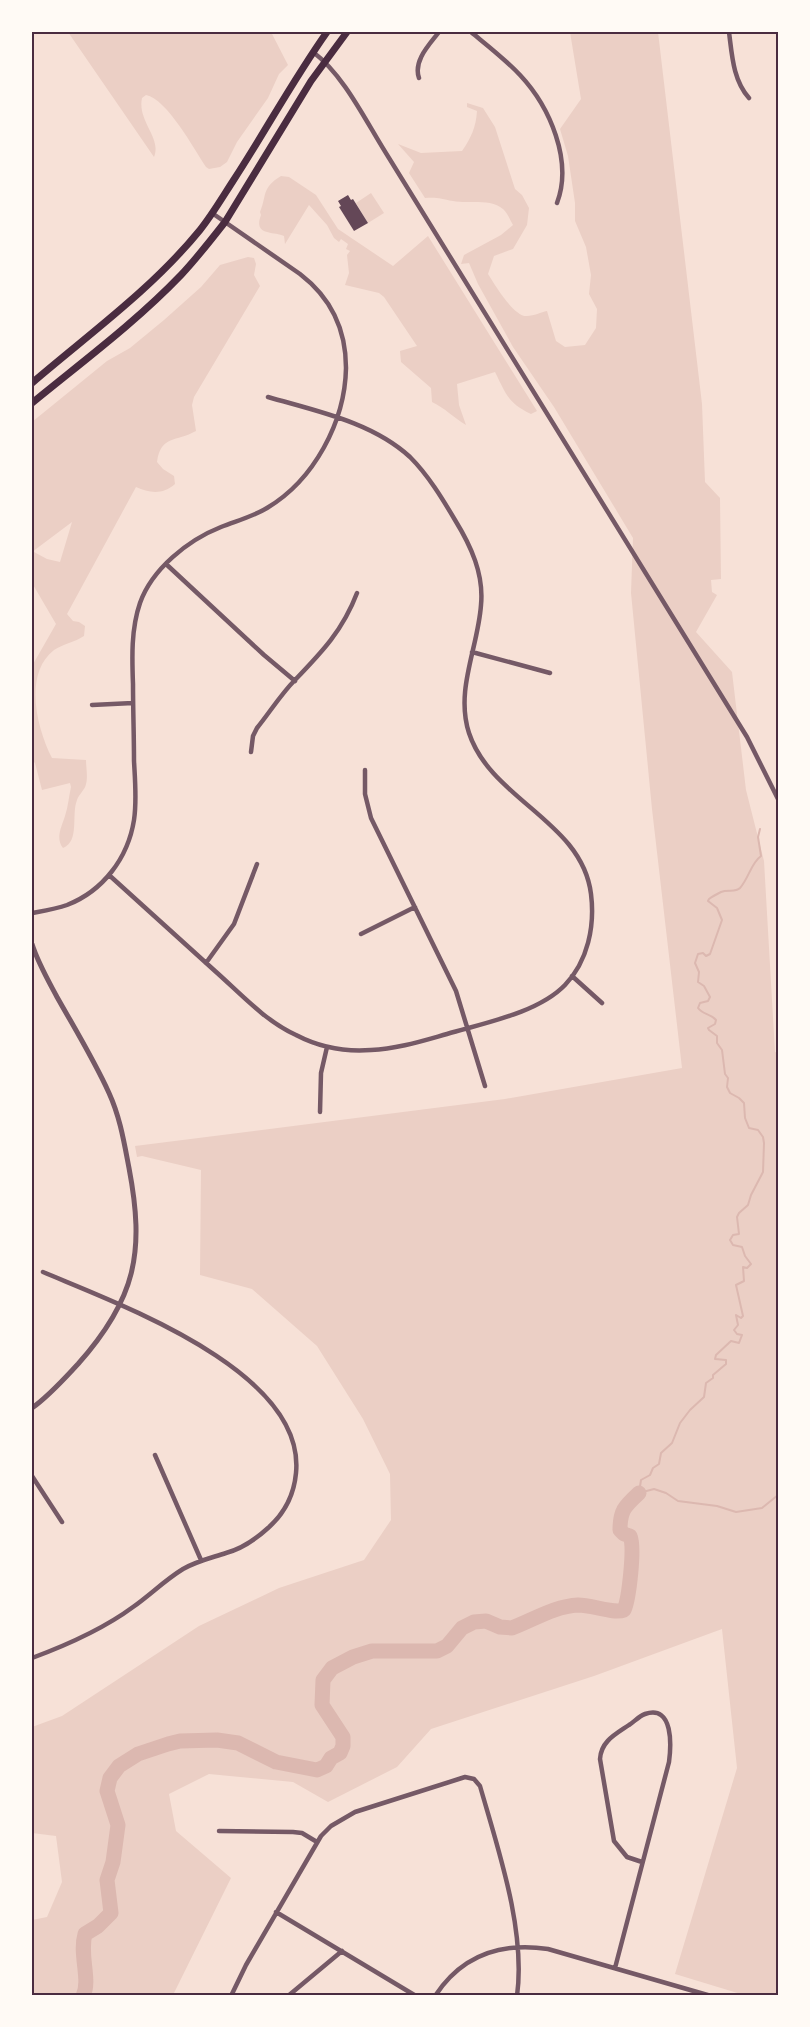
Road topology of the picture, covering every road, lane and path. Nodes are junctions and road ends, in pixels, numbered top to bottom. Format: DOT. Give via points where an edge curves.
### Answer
graph roads {
  1 [pos="327,32"];
  2 [pos="347,32"];
  3 [pos="439,32"];
  4 [pos="471,32"];
  5 [pos="729,32"];
  6 [pos="313,52"];
  7 [pos="325,61"];
  8 [pos="419,78"];
  9 [pos="749,99"];
  10 [pos="557,203"];
  11 [pos="212,213"];
  12 [pos="225,222"];
  13 [pos="32,383"];
  14 [pos="268,397"];
  15 [pos="32,403"];
  16 [pos="337,418"];
  17 [pos="166,564"];
  18 [pos="357,593"];
  19 [pos="472,652"];
  20 [pos="550,673"];
  21 [pos="295,681"];
  22 [pos="133,703"];
  23 [pos="92,705"];
  24 [pos="251,752"];
  25 [pos="365,770"];
  26 [pos="778,799"];
  27 [pos="257,864"];
  28 [pos="109,875"];
  29 [pos="415,907"];
  30 [pos="32,913"];
  31 [pos="361,934"];
  32 [pos="32,944"];
  33 [pos="206,963"];
  34 [pos="572,976"];
  35 [pos="602,1003"];
  36 [pos="468,1028"];
  37 [pos="327,1047"];
  38 [pos="485,1086"];
  39 [pos="320,1112"];
  40 [pos="43,1272"];
  41 [pos="119,1304"];
  42 [pos="32,1408"];
  43 [pos="155,1455"];
  44 [pos="32,1476"];
  45 [pos="62,1522"];
  46 [pos="201,1560"];
  47 [pos="32,1658"];
  48 [pos="219,1831"];
  49 [pos="317,1842"];
  50 [pos="642,1862"];
  51 [pos="276,1912"];
  52 [pos="517,1946"];
  53 [pos="342,1952"];
  54 [pos="615,1968"];
  55 [pos="231,1995"];
  56 [pos="288,1995"];
  57 [pos="417,1995"];
  58 [pos="435,1995"];
  59 [pos="517,1995"];
  60 [pos="711,1995"];
  1 -- 6 [label="main road"];
  2 -- 7 [label="main road"];
  3 -- 8 [label="street" via="418,63"];
  4 -- 10 [label="street" via="521,76 548,118 563,177"];
  5 -- 9 [label="street" via="736,77"];
  6 -- 7 [label="street"];
  6 -- 11 [label="main road"];
  7 -- 12 [label="main road"];
  7 -- 26 [label="street" via="652,582 747,737"];
  11 -- 12 [label="street"];
  11 -- 13 [label="main road" via="153,279"];
  12 -- 15 [label="main road" via="156,300"];
  12 -- 16 [label="street" via="300,273 328,303 341,332 346,357"];
  14 -- 16 [label="street"];
  16 -- 17 [label="street" via="309,469 287,494 251,517 205,534"];
  16 -- 19 [label="street" via="383,437 409,457 459,526 481,581 481,609"];
  17 -- 21 [label="street"];
  17 -- 22 [label="street" via="146,591 135,623"];
  18 -- 21 [label="street" via="335,636"];
  19 -- 20 [label="street"];
  19 -- 34 [label="street" via="465,716 481,759 499,782 575,852 587,876 592,922 585,953"];
  21 -- 24 [label="street" via="257,728"];
  22 -- 23 [label="street"];
  22 -- 28 [label="street" via="135,819 128,844"];
  25 -- 29 [label="street" via="371,818"];
  27 -- 33 [label="street" via="234,924"];
  28 -- 30 [label="street" via="75,902"];
  28 -- 33 [label="street"];
  29 -- 31 [label="street"];
  29 -- 36 [label="street" via="456,992"];
  32 -- 41 [label="street" via="103,1081 123,1136 137,1225 133,1264"];
  33 -- 37 [label="street" via="281,1027"];
  34 -- 35 [label="street"];
  34 -- 36 [label="street" via="543,1001"];
  36 -- 37 [label="street" via="387,1049"];
  36 -- 38 [label="street"];
  37 -- 39 [label="street" via="321,1073"];
  40 -- 41 [label="street"];
  41 -- 42 [label="street" via="97,1342 61,1383"];
  41 -- 46 [label="street" via="230,1365 278,1412 293,1441 295,1482 279,1517 240,1548"];
  43 -- 46 [label="street"];
  44 -- 45 [label="street"];
  46 -- 47 [label="street" via="173,1574 104,1626"];
  48 -- 49 [label="street" via="302,1833"];
  49 -- 51 [label="street"];
  49 -- 52 [label="street" via="331,1826 354,1812 465,1777 474,1779 480,1786 505,1877"];
  50 -- 50 [label="street" via="670,1749 668,1723 652,1713 607,1741 600,1752 614,1841 627,1857"];
  50 -- 54 [label="street"];
  51 -- 53 [label="street"];
  51 -- 55 [label="street"];
  52 -- 54 [label="street" via="548,1948"];
  52 -- 58 [label="street" via="494,1950 469,1962"];
  52 -- 59 [label="street"];
  53 -- 56 [label="street"];
  53 -- 57 [label="street"];
  54 -- 60 [label="street"];
}
